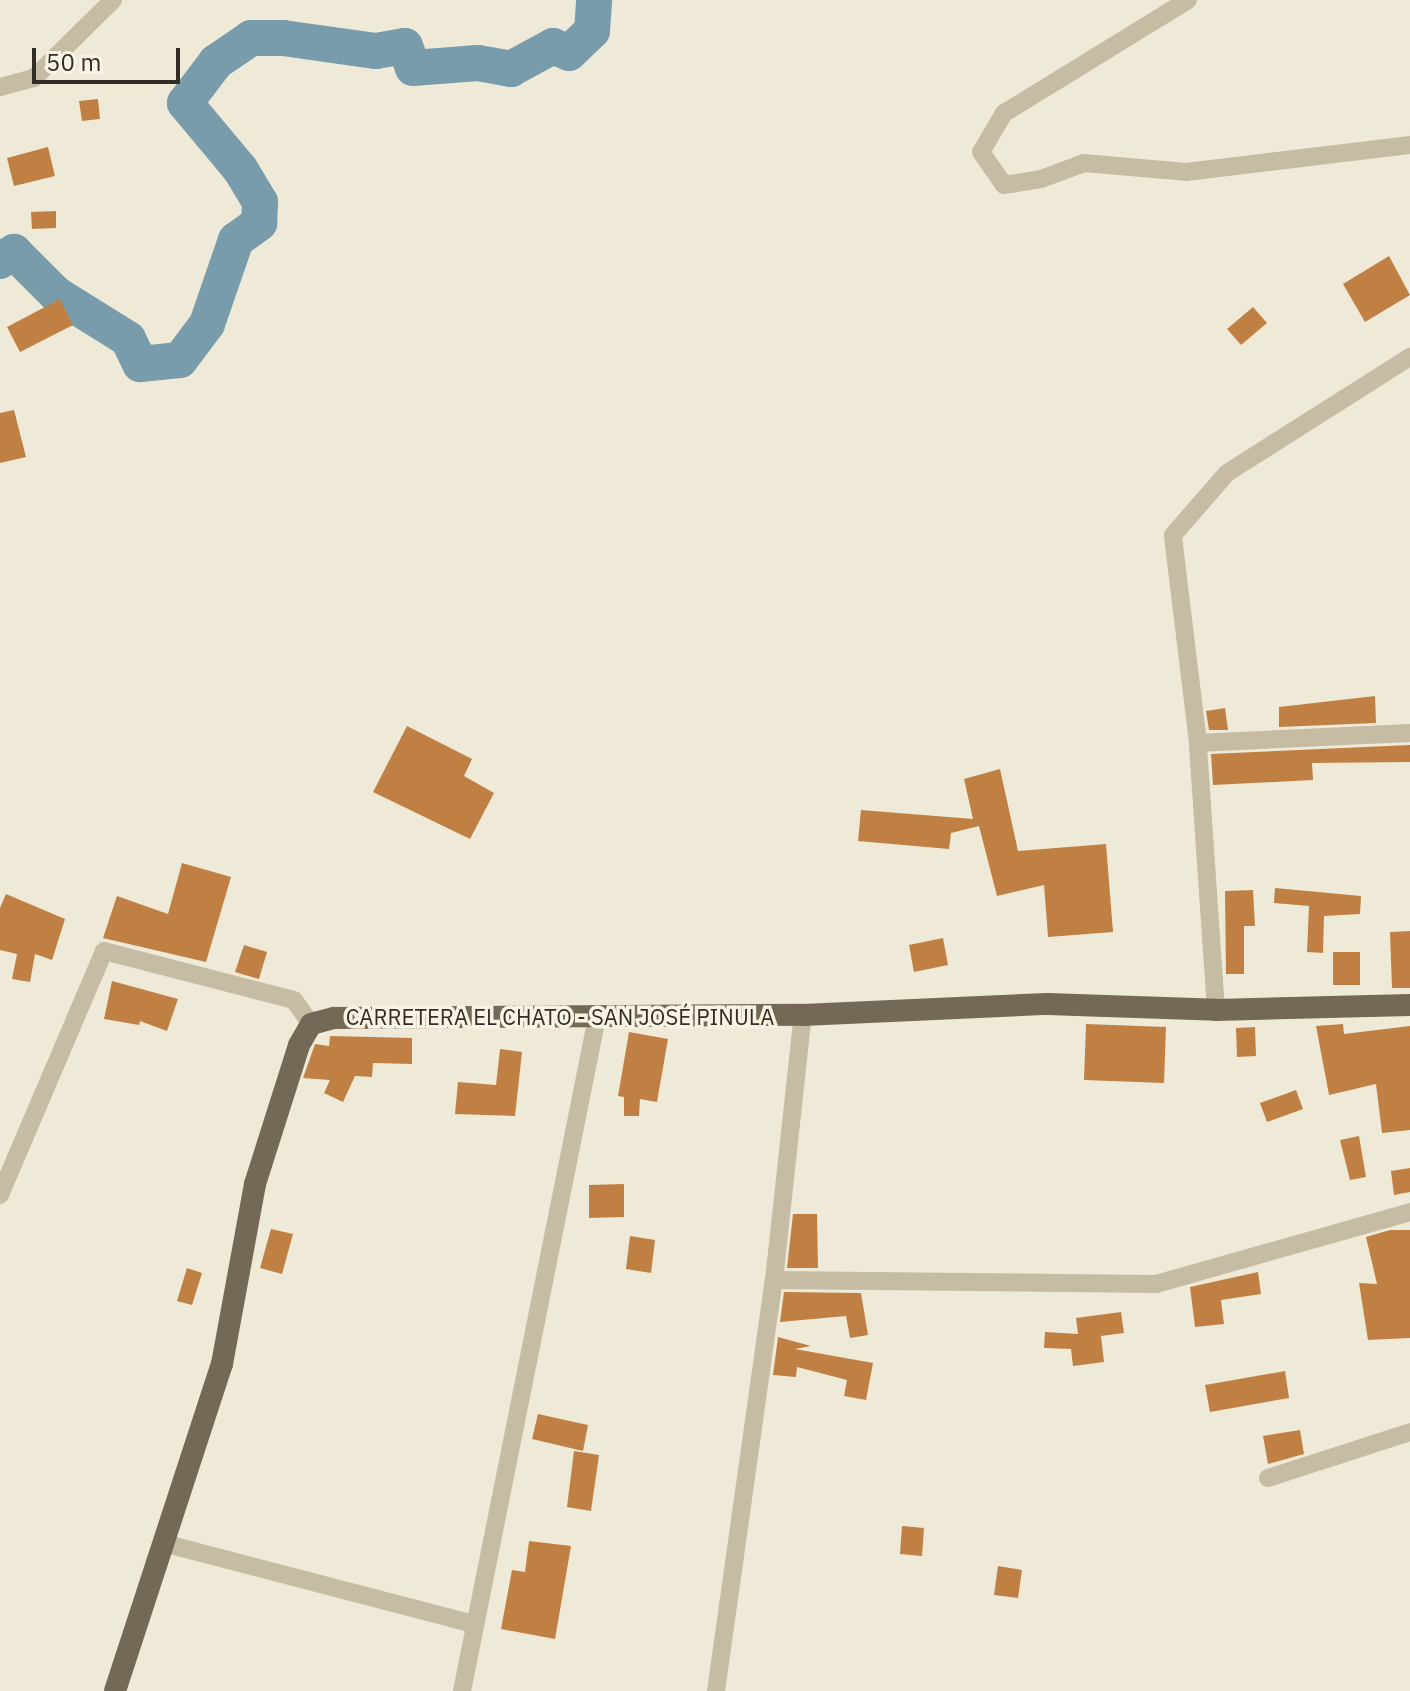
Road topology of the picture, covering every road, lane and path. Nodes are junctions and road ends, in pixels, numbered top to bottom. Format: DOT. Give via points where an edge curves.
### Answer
graph roads {
  1 [pos="113,0"];
  2 [pos="1188,0"];
  3 [pos="0,87"];
  4 [pos="1410,145"];
  5 [pos="1410,357"];
  6 [pos="1410,733"];
  7 [pos="1198,743"];
  8 [pos="1410,1005"];
  9 [pos="1216,1010"];
  10 [pos="803,1015"];
  11 [pos="597,1017"];
  12 [pos="311,1024"];
  13 [pos="0,1195"];
  14 [pos="1410,1212"];
  15 [pos="774,1280"];
  16 [pos="1410,1432"];
  17 [pos="1268,1478"];
  18 [pos="163,1543"];
  19 [pos="475,1624"];
  20 [pos="115,1691"];
  21 [pos="462,1691"];
  22 [pos="716,1691"];
  1 -- 3 [label="street" via="34,78"];
  2 -- 4 [label="street" via="1004,113 981,152 1004,185 1041,179 1084,163 1186,172"];
  5 -- 7 [label="street" via="1227,473 1173,535"];
  6 -- 7 [label="street"];
  7 -- 9 [label="street"];
  8 -- 9 [label="main road, CARRETERA EL CHATO - SAN JOSÉ PINULA"];
  9 -- 10 [label="main road, CARRETERA EL CHATO - SAN JOSÉ PINULA" via="1048,1004"];
  10 -- 11 [label="main road, CARRETERA EL CHATO - SAN JOSÉ PINULA"];
  10 -- 15 [label="street"];
  11 -- 12 [label="main road, CARRETERA EL CHATO - SAN JOSÉ PINULA" via="334,1018"];
  11 -- 19 [label="street"];
  12 -- 13 [label="street" via="294,1000 104,951"];
  12 -- 18 [label="main road" via="299,1045 255,1184 222,1364"];
  14 -- 15 [label="street" via="1156,1284"];
  15 -- 22 [label="street"];
  16 -- 17 [label="street"];
  18 -- 19 [label="street"];
  18 -- 20 [label="main road"];
  19 -- 21 [label="street"];
}
